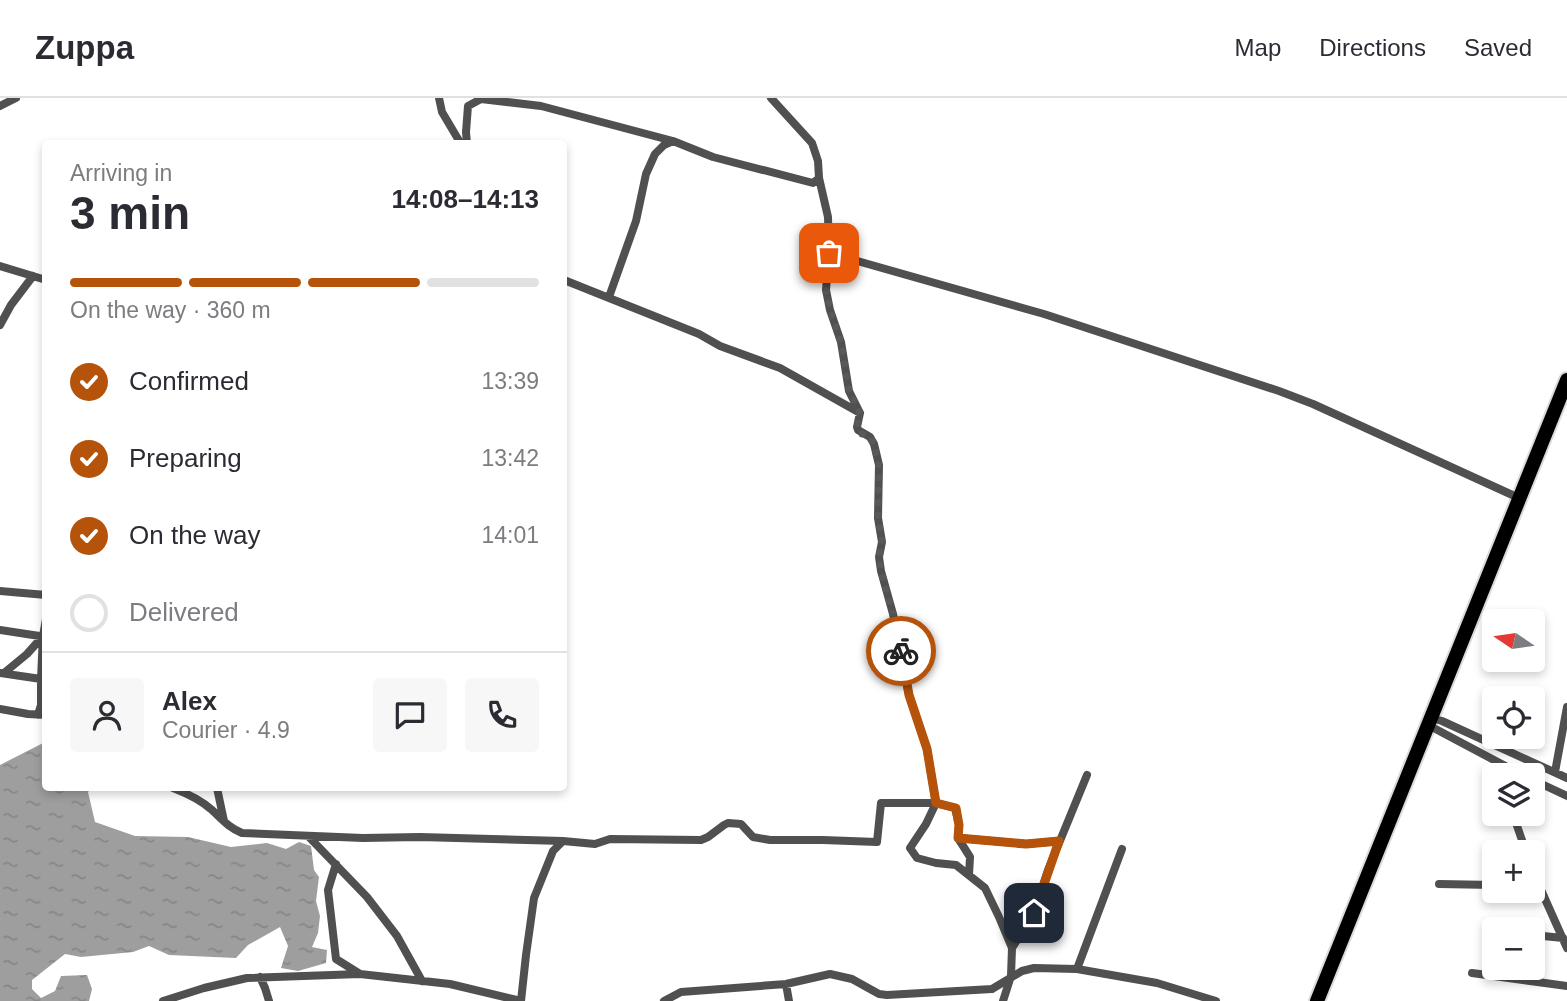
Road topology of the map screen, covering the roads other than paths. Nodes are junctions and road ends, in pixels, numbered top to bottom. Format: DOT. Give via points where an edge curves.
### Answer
graph roads {
  1 [pos="16,98"];
  2 [pos="439,98"];
  3 [pos="771,98"];
  4 [pos="0,106"];
  5 [pos="459,140"];
  6 [pos="467,140"];
  7 [pos="673,141"];
  8 [pos="819,178"];
  9 [pos="829,253"];
  10 [pos="0,266"];
  11 [pos="33,276"];
  12 [pos="42,279"];
  13 [pos="567,281"];
  14 [pos="609,297"];
  15 [pos="0,325"];
  16 [pos="1567,380"];
  17 [pos="860,413"];
  18 [pos="1519,498"];
  19 [pos="0,591"];
  20 [pos="42,595"];
  21 [pos="0,630"];
  22 [pos="42,637"];
  23 [pos="42,639"];
  24 [pos="2,673"];
  25 [pos="42,679"];
  26 [pos="42,692"];
  27 [pos="1567,707"];
  28 [pos="0,709"];
  29 [pos="42,715"];
  30 [pos="1429,722"];
  31 [pos="1496,763"];
  32 [pos="1555,772"];
  33 [pos="1087,775"];
  34 [pos="1567,778"];
  35 [pos="1545,786"];
  36 [pos="179,791"];
  37 [pos="218,791"];
  38 [pos="1567,796"];
  39 [pos="936,803"];
  40 [pos="224,821"];
  41 [pos="308,836"];
  42 [pos="958,838"];
  43 [pos="563,841"];
  44 [pos="1059,841"];
  45 [pos="1122,849"];
  46 [pos="336,864"];
  47 [pos="969,874"];
  48 [pos="1439,884"];
  49 [pos="1482,885"];
  50 [pos="1545,903"];
  51 [pos="1545,936"];
  52 [pos="1563,938"];
  53 [pos="1012,948"];
  54 [pos="1567,948"];
  55 [pos="1077,969"];
  56 [pos="1472,973"];
  57 [pos="360,974"];
  58 [pos="1011,976"];
  59 [pos="260,977"];
  60 [pos="422,981"];
  61 [pos="786,984"];
  62 [pos="1567,986"];
  63 [pos="1194,993"];
  64 [pos="1317,998"];
  65 [pos="163,1001"];
  66 [pos="269,1001"];
  67 [pos="521,1001"];
  68 [pos="664,1001"];
  69 [pos="789,1001"];
  70 [pos="1003,1001"];
  71 [pos="1187,1001"];
  72 [pos="1216,1001"];
  1 -- 4 [label="street"];
  2 -- 5 [label="street"];
  3 -- 8 [label="street" via="812,143"];
  6 -- 7 [label="street" via="468,106 481,99 552,108"];
  7 -- 8 [label="street" via="782,176 813,183"];
  7 -- 14 [label="street" via="654,154"];
  8 -- 9 [label="street" via="828,216"];
  9 -- 17 [label="street" via="826,290 849,391"];
  9 -- 18 [label="street" via="1044,314 1279,391"];
  10 -- 11 [label="street"];
  11 -- 12 [label="street"];
  11 -- 15 [label="street"];
  13 -- 14 [label="street"];
  14 -- 17 [label="street" via="780,368"];
  16 -- 18 [label="highway"];
  17 -- 39 [label="street" via="858,430 870,437 879,466 881,571 909,695 927,749"];
  18 -- 30 [label="highway"];
  19 -- 20 [label="street"];
  21 -- 22 [label="street"];
  23 -- 24 [label="street"];
  24 -- 25 [label="street"];
  26 -- 29 [label="street"];
  27 -- 32 [label="street"];
  28 -- 29 [label="street"];
  30 -- 31 [label="street"];
  30 -- 32 [label="street" via="1442,721"];
  30 -- 64 [label="highway"];
  32 -- 34 [label="street"];
  33 -- 44 [label="street"];
  35 -- 38 [label="street"];
  36 -- 40 [label="street"];
  37 -- 40 [label="street"];
  39 -- 42 [label="street" via="956,808"];
  39 -- 43 [label="street" via="881,803 877,842 770,840 753,837 741,824 728,823 701,840"];
  39 -- 47 [label="street" via="910,848 916,858 956,865"];
  40 -- 41 [label="street" via="242,833"];
  41 -- 43 [label="street"];
  41 -- 46 [label="street"];
  42 -- 44 [label="street" via="1026,844"];
  42 -- 47 [label="street" via="970,857"];
  43 -- 67 [label="street" via="553,851 534,898"];
  44 -- 53 [label="street" via="1034,913"];
  45 -- 55 [label="street"];
  46 -- 57 [label="street" via="328,890 336,959"];
  46 -- 60 [label="street" via="397,936"];
  47 -- 53 [label="street" via="985,888"];
  48 -- 49 [label="street"];
  50 -- 52 [label="street"];
  51 -- 52 [label="street"];
  52 -- 54 [label="street"];
  53 -- 58 [label="street"];
  55 -- 58 [label="street" via="1029,968"];
  55 -- 63 [label="street"];
  56 -- 62 [label="street"];
  57 -- 59 [label="street"];
  57 -- 60 [label="street"];
  58 -- 61 [label="street" via="992,989 895,995 879,994 852,979 830,974"];
  58 -- 70 [label="street"];
  59 -- 65 [label="street"];
  59 -- 66 [label="street"];
  60 -- 67 [label="street"];
  61 -- 68 [label="street" via="681,992"];
  61 -- 69 [label="street"];
  63 -- 71 [label="street"];
  63 -- 72 [label="street"];
}
